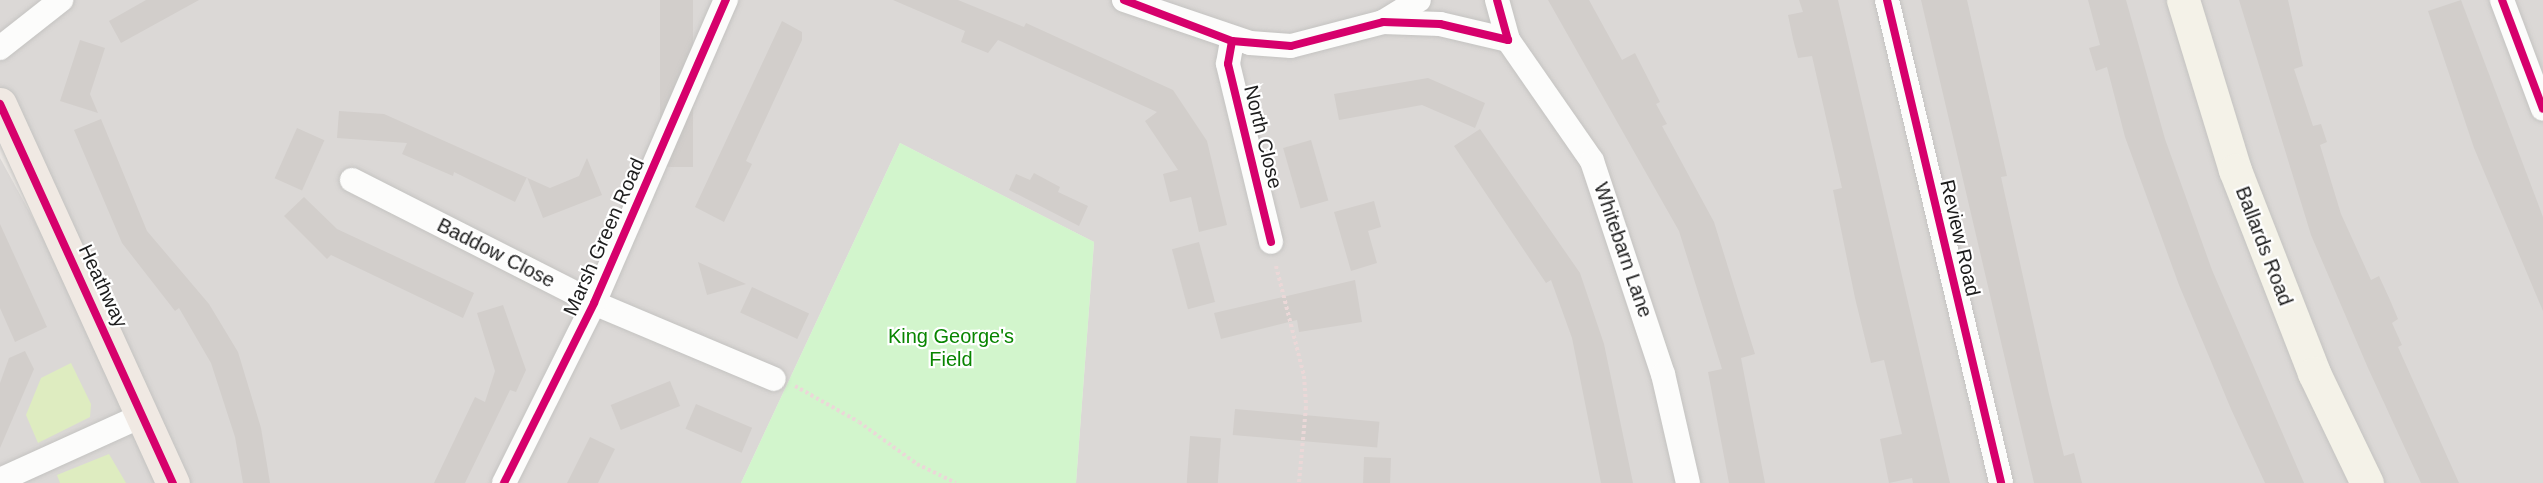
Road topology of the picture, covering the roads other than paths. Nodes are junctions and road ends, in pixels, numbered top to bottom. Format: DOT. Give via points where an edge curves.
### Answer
graph roads {
  1 [pos="62,0"];
  2 [pos="726,0"];
  3 [pos="1124,0"];
  4 [pos="1419,0"];
  5 [pos="1497,0"];
  6 [pos="1887,0"];
  7 [pos="2183,0"];
  8 [pos="2502,0"];
  9 [pos="1383,22"];
  10 [pos="1508,40"];
  11 [pos="1232,41"];
  12 [pos="0,48"];
  13 [pos="0,104"];
  14 [pos="2543,109"];
  15 [pos="352,180"];
  16 [pos="1271,242"];
  17 [pos="594,303"];
  18 [pos="774,379"];
  19 [pos="141,416"];
  20 [pos="0,480"];
  21 [pos="173,483"];
  22 [pos="504,483"];
  23 [pos="1688,483"];
  24 [pos="2001,483"];
  25 [pos="2367,483"];
  1 -- 12 [label="street"];
  2 -- 17 [label="street, Marsh Green Road"];
  3 -- 11 [label="street"];
  4 -- 9 [label="street"];
  5 -- 10 [label="street, Whitebarn Lane"];
  6 -- 24 [label="street, Review Road"];
  7 -- 25 [label="main road, Ballards Road" via="2235,170 2314,373"];
  8 -- 14 [label="street"];
  9 -- 10 [label="street" via="1440,24"];
  9 -- 11 [label="street" via="1291,46"];
  10 -- 23 [label="street, Whitebarn Lane" via="1592,160 1664,374"];
  11 -- 16 [label="street, North Close" via="1228,64"];
  13 -- 19 [label="main road, Heathway"];
  15 -- 17 [label="street, Baddow Close"];
  17 -- 18 [label="street, Baddow Close"];
  17 -- 22 [label="street, Marsh Green Road"];
  19 -- 20 [label="street"];
  19 -- 21 [label="main road, Heathway"];
}
